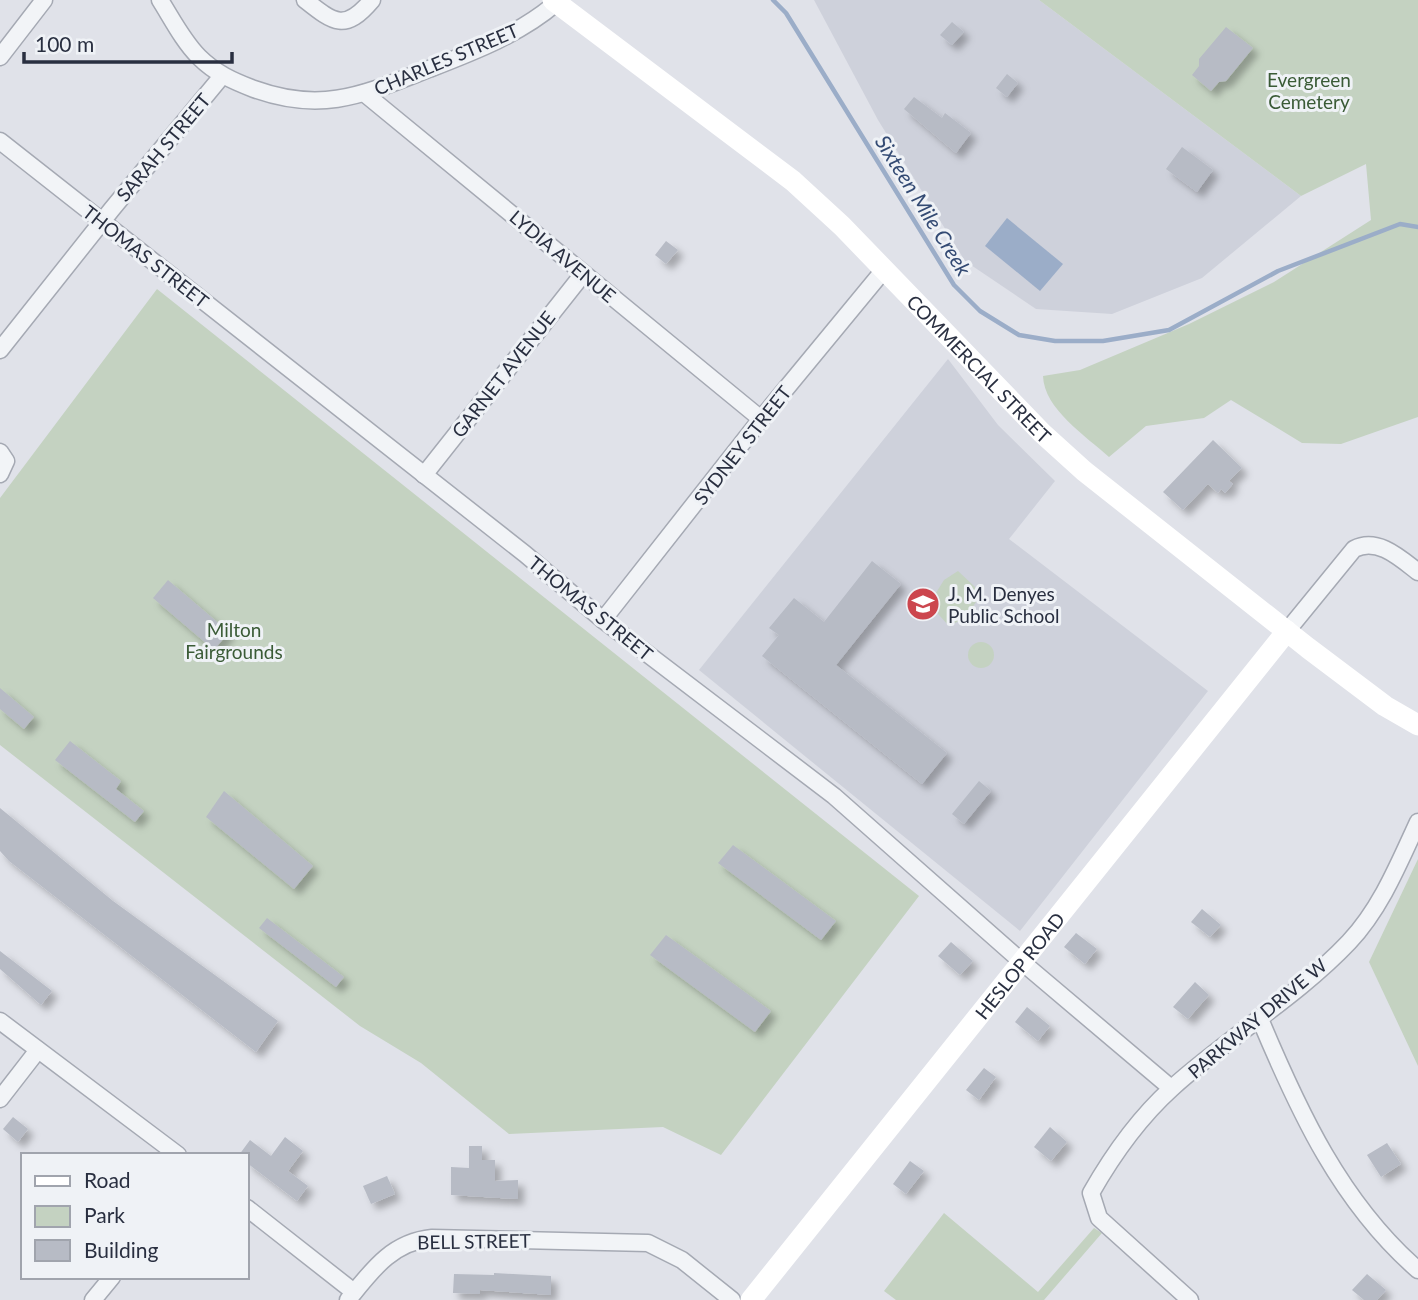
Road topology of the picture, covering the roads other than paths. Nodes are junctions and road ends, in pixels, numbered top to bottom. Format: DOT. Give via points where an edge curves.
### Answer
graph roads {
  1 [pos="44,0"];
  2 [pos="160,0"];
  3 [pos="305,0"];
  4 [pos="372,0"];
  5 [pos="554,1"];
  6 [pos="0,57"];
  7 [pos="222,76"];
  8 [pos="364,93"];
  9 [pos="0,141"];
  10 [pos="102,221"];
  11 [pos="883,271"];
  12 [pos="583,274"];
  13 [pos="0,350"];
  14 [pos="761,419"];
  15 [pos="424,475"];
  16 [pos="1418,572"];
  17 [pos="603,620"];
  18 [pos="1287,631"];
  19 [pos="1418,725"];
  20 [pos="1418,822"];
  21 [pos="1022,962"];
  22 [pos="1260,1019"];
  23 [pos="0,1021"];
  24 [pos="38,1051"];
  25 [pos="1171,1088"];
  26 [pos="0,1099"];
  27 [pos="175,1153"];
  28 [pos="248,1209"];
  29 [pos="1418,1270"];
  30 [pos="109,1279"];
  31 [pos="351,1296"];
  32 [pos="93,1300"];
  33 [pos="732,1300"];
  34 [pos="751,1300"];
  35 [pos="1190,1300"];
  1 -- 6 [label="street"];
  2 -- 7 [label="street, CHARLES STREET" via="197,55"];
  3 -- 4 [label="street" via="325,17 342,22 358,17"];
  5 -- 8 [label="street, CHARLES STREET" via="523,28"];
  5 -- 11 [label="street, COMMERCIAL STREET" via="793,181"];
  7 -- 8 [label="street, CHARLES STREET" via="285,100 309,102"];
  7 -- 10 [label="street, SARAH STREET"];
  8 -- 12 [label="street, LYDIA AVENUE"];
  9 -- 10 [label="street, THOMAS STREET"];
  10 -- 13 [label="street, SARAH STREET"];
  10 -- 15 [label="street, THOMAS STREET"];
  11 -- 14 [label="street, SYDNEY STREET"];
  11 -- 18 [label="street, COMMERCIAL STREET" via="1050,441"];
  12 -- 14 [label="street, LYDIA AVENUE"];
  12 -- 15 [label="street, GARNET AVENUE"];
  14 -- 17 [label="street, SYDNEY STREET"];
  15 -- 17 [label="street, THOMAS STREET"];
  16 -- 18 [label="street" via="1380,546 1365,543 1354,548"];
  17 -- 21 [label="street, THOMAS STREET" via="834,796"];
  18 -- 19 [label="street, COMMERCIAL STREET" via="1385,706"];
  18 -- 21 [label="street, HESLOP ROAD"];
  20 -- 22 [label="street, PARKWAY DRIVE W" via="1375,907 1349,942"];
  21 -- 25 [label="street, THOMAS STREET"];
  21 -- 34 [label="street, HESLOP ROAD"];
  22 -- 25 [label="street, PARKWAY DRIVE W"];
  22 -- 29 [label="street" via="1331,1168 1378,1231"];
  23 -- 24 [label="street"];
  24 -- 26 [label="street"];
  24 -- 27 [label="street"];
  25 -- 35 [label="street, PARKWAY DRIVE W" via="1091,1193 1099,1218"];
  28 -- 31 [label="street, BELL STREET"];
  30 -- 32 [label="street"];
  31 -- 33 [label="street, BELL STREET" via="391,1251 415,1240 635,1240 659,1246 682,1260"];
}
